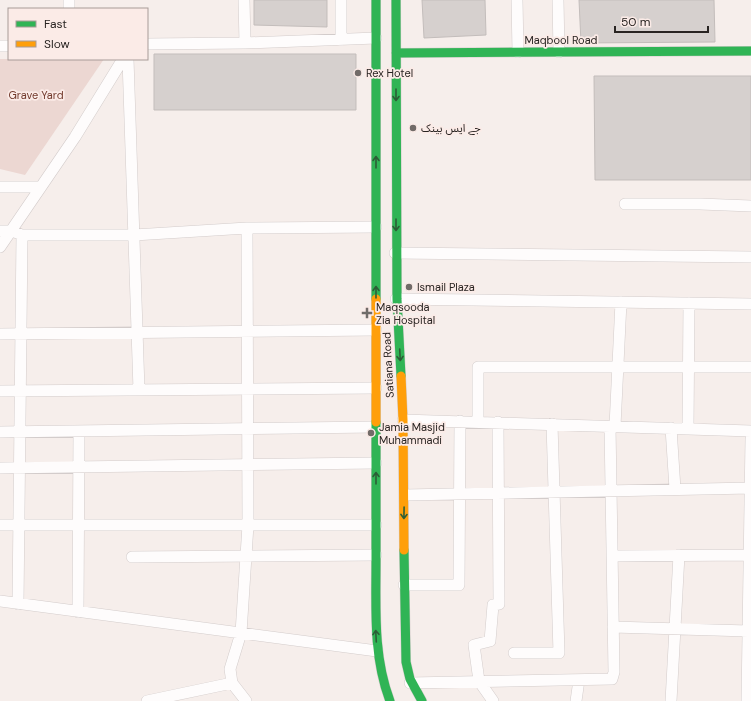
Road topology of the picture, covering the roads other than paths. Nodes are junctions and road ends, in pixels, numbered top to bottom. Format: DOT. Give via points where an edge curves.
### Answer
graph roads {
  1 [pos="244,0"];
  2 [pos="341,0"];
  3 [pos="376,0"];
  4 [pos="396,0"];
  5 [pos="517,0"];
  6 [pos="558,0"];
  7 [pos="376,38"];
  8 [pos="341,40"];
  9 [pos="245,43"];
  10 [pos="148,44"];
  11 [pos="751,51"];
  12 [pos="518,52"];
  13 [pos="559,52"];
  14 [pos="396,53"];
  15 [pos="122,60"];
  16 [pos="128,60"];
  17 [pos="0,187"];
  18 [pos="41,187"];
  19 [pos="625,204"];
  20 [pos="751,206"];
  21 [pos="376,227"];
  22 [pos="247,228"];
  23 [pos="0,231"];
  24 [pos="17,233"];
  25 [pos="134,235"];
  26 [pos="0,247"];
  27 [pos="396,253"];
  28 [pos="751,258"];
  29 [pos="396,299"];
  30 [pos="621,302"];
  31 [pos="689,303"];
  32 [pos="751,304"];
  33 [pos="376,330"];
  34 [pos="247,331"];
  35 [pos="137,332"];
  36 [pos="0,334"];
  37 [pos="20,334"];
  38 [pos="618,367"];
  39 [pos="689,367"];
  40 [pos="751,367"];
  41 [pos="376,388"];
  42 [pos="247,389"];
  43 [pos="139,390"];
  44 [pos="20,391"];
  45 [pos="0,392"];
  46 [pos="403,420"];
  47 [pos="460,421"];
  48 [pos="478,421"];
  49 [pos="498,422"];
  50 [pos="552,424"];
  51 [pos="613,426"];
  52 [pos="376,427"];
  53 [pos="671,428"];
  54 [pos="248,429"];
  55 [pos="688,429"];
  56 [pos="79,431"];
  57 [pos="751,431"];
  58 [pos="0,432"];
  59 [pos="20,432"];
  60 [pos="751,439"];
  61 [pos="376,463"];
  62 [pos="248,464"];
  63 [pos="79,466"];
  64 [pos="20,467"];
  65 [pos="0,468"];
  66 [pos="751,488"];
  67 [pos="675,489"];
  68 [pos="611,491"];
  69 [pos="554,492"];
  70 [pos="498,493"];
  71 [pos="460,494"];
  72 [pos="405,495"];
  73 [pos="0,524"];
  74 [pos="19,524"];
  75 [pos="80,524"];
  76 [pos="248,524"];
  77 [pos="376,525"];
  78 [pos="376,555"];
  79 [pos="678,555"];
  80 [pos="750,555"];
  81 [pos="612,556"];
  82 [pos="132,557"];
  83 [pos="246,557"];
  84 [pos="404,585"];
  85 [pos="0,602"];
  86 [pos="18,604"];
  87 [pos="78,612"];
  88 [pos="750,615"];
  89 [pos="613,627"];
  90 [pos="675,629"];
  91 [pos="748,631"];
  92 [pos="241,633"];
  93 [pos="377,651"];
  94 [pos="514,653"];
  95 [pos="578,680"];
  96 [pos="479,681"];
  97 [pos="749,682"];
  98 [pos="232,683"];
  99 [pos="410,683"];
  100 [pos="148,701"];
  101 [pos="246,701"];
  102 [pos="390,701"];
  103 [pos="422,701"];
  104 [pos="493,701"];
  105 [pos="576,701"];
  106 [pos="671,701"];
  107 [pos="747,701"];
  1 -- 9 [label="street"];
  2 -- 8 [label="street"];
  3 -- 7 [label="main road, Satiana Road"];
  4 -- 14 [label="main road, Satiana Road"];
  5 -- 12 [label="street"];
  6 -- 13 [label="street"];
  7 -- 8 [label="street"];
  21 -- 7 [label="main road, Satiana Road, one-way"];
  8 -- 9 [label="street"];
  9 -- 10 [label="street"];
  11 -- 13 [label="main road, Maqbool Road"];
  12 -- 13 [label="main road, Maqbool Road"];
  12 -- 14 [label="main road, Maqbool Road"];
  14 -- 27 [label="main road, Satiana Road, one-way"];
  15 -- 18 [label="street" via="76,137"];
  16 -- 25 [label="street"];
  17 -- 18 [label="street"];
  18 -- 24 [label="street"];
  19 -- 20 [label="street"];
  21 -- 22 [label="street"];
  33 -- 21 [label="main road, Satiana Road, one-way"];
  22 -- 25 [label="street"];
  22 -- 34 [label="street"];
  23 -- 24 [label="street"];
  24 -- 25 [label="street"];
  24 -- 26 [label="street"];
  24 -- 37 [label="street"];
  25 -- 35 [label="street"];
  27 -- 28 [label="street"];
  27 -- 29 [label="main road, Satiana Road"];
  29 -- 30 [label="street"];
  29 -- 46 [label="main road, Satiana Road, one-way"];
  30 -- 31 [label="street"];
  30 -- 38 [label="street"];
  31 -- 32 [label="street"];
  31 -- 39 [label="street"];
  33 -- 34 [label="street"];
  33 -- 41 [label="main road, Satiana Road"];
  34 -- 35 [label="street"];
  34 -- 42 [label="street"];
  35 -- 37 [label="street"];
  35 -- 43 [label="street"];
  36 -- 37 [label="street"];
  37 -- 44 [label="street"];
  38 -- 39 [label="street"];
  38 -- 48 [label="street" via="478,367"];
  38 -- 51 [label="street"];
  39 -- 40 [label="street"];
  39 -- 55 [label="street"];
  41 -- 42 [label="street"];
  41 -- 52 [label="main road, Satiana Road"];
  42 -- 43 [label="street"];
  42 -- 54 [label="street"];
  43 -- 44 [label="street"];
  44 -- 45 [label="street"];
  44 -- 59 [label="street"];
  46 -- 47 [label="street"];
  46 -- 72 [label="main road, Satiana Road"];
  47 -- 48 [label="street"];
  47 -- 71 [label="street"];
  48 -- 49 [label="street"];
  49 -- 50 [label="street"];
  49 -- 70 [label="street"];
  50 -- 51 [label="street"];
  50 -- 69 [label="street"];
  51 -- 53 [label="street"];
  51 -- 68 [label="street"];
  52 -- 54 [label="street"];
  52 -- 61 [label="main road, Satiana Road"];
  53 -- 55 [label="street"];
  53 -- 67 [label="street"];
  54 -- 56 [label="street"];
  54 -- 62 [label="street"];
  55 -- 57 [label="street"];
  56 -- 59 [label="street"];
  56 -- 63 [label="street"];
  58 -- 59 [label="street"];
  59 -- 64 [label="street"];
  60 -- 66 [label="street"];
  61 -- 62 [label="street"];
  77 -- 61 [label="main road, Satiana Road, one-way"];
  62 -- 63 [label="street"];
  62 -- 76 [label="street"];
  63 -- 64 [label="street"];
  63 -- 75 [label="street"];
  64 -- 65 [label="street"];
  64 -- 74 [label="street"];
  66 -- 67 [label="street"];
  66 -- 80 [label="street"];
  67 -- 68 [label="street"];
  68 -- 69 [label="street"];
  68 -- 81 [label="street"];
  69 -- 70 [label="street"];
  69 -- 94 [label="street" via="559,653"];
  70 -- 71 [label="street"];
  70 -- 96 [label="street" via="499,604 493,605 490,641 474,646"];
  71 -- 72 [label="street"];
  71 -- 84 [label="street" via="459,585"];
  72 -- 84 [label="main road, Satiana Road, one-way"];
  73 -- 74 [label="street"];
  74 -- 75 [label="street"];
  74 -- 86 [label="street"];
  75 -- 76 [label="street"];
  75 -- 87 [label="street"];
  76 -- 77 [label="street"];
  76 -- 83 [label="street"];
  77 -- 78 [label="main road, Satiana Road"];
  78 -- 83 [label="street"];
  93 -- 78 [label="main road, Satiana Road, one-way"];
  79 -- 80 [label="street"];
  79 -- 81 [label="street"];
  79 -- 90 [label="street"];
  80 -- 88 [label="street"];
  81 -- 89 [label="street"];
  82 -- 83 [label="street"];
  83 -- 92 [label="street"];
  84 -- 99 [label="main road, Satiana Road" via="405,654"];
  85 -- 86 [label="street"];
  86 -- 87 [label="street"];
  87 -- 92 [label="street"];
  88 -- 91 [label="street"];
  89 -- 90 [label="street"];
  89 -- 95 [label="street" via="612,679"];
  90 -- 91 [label="street"];
  90 -- 106 [label="street"];
  91 -- 97 [label="street"];
  92 -- 93 [label="street"];
  92 -- 98 [label="street" via="230,669"];
  93 -- 102 [label="main road, Satiana Road" via="382,679"];
  95 -- 96 [label="street"];
  95 -- 105 [label="street"];
  96 -- 99 [label="street"];
  96 -- 104 [label="street"];
  97 -- 107 [label="street"];
  98 -- 100 [label="street"];
  98 -- 101 [label="street"];
  99 -- 103 [label="main road, Satiana Road"];
}
